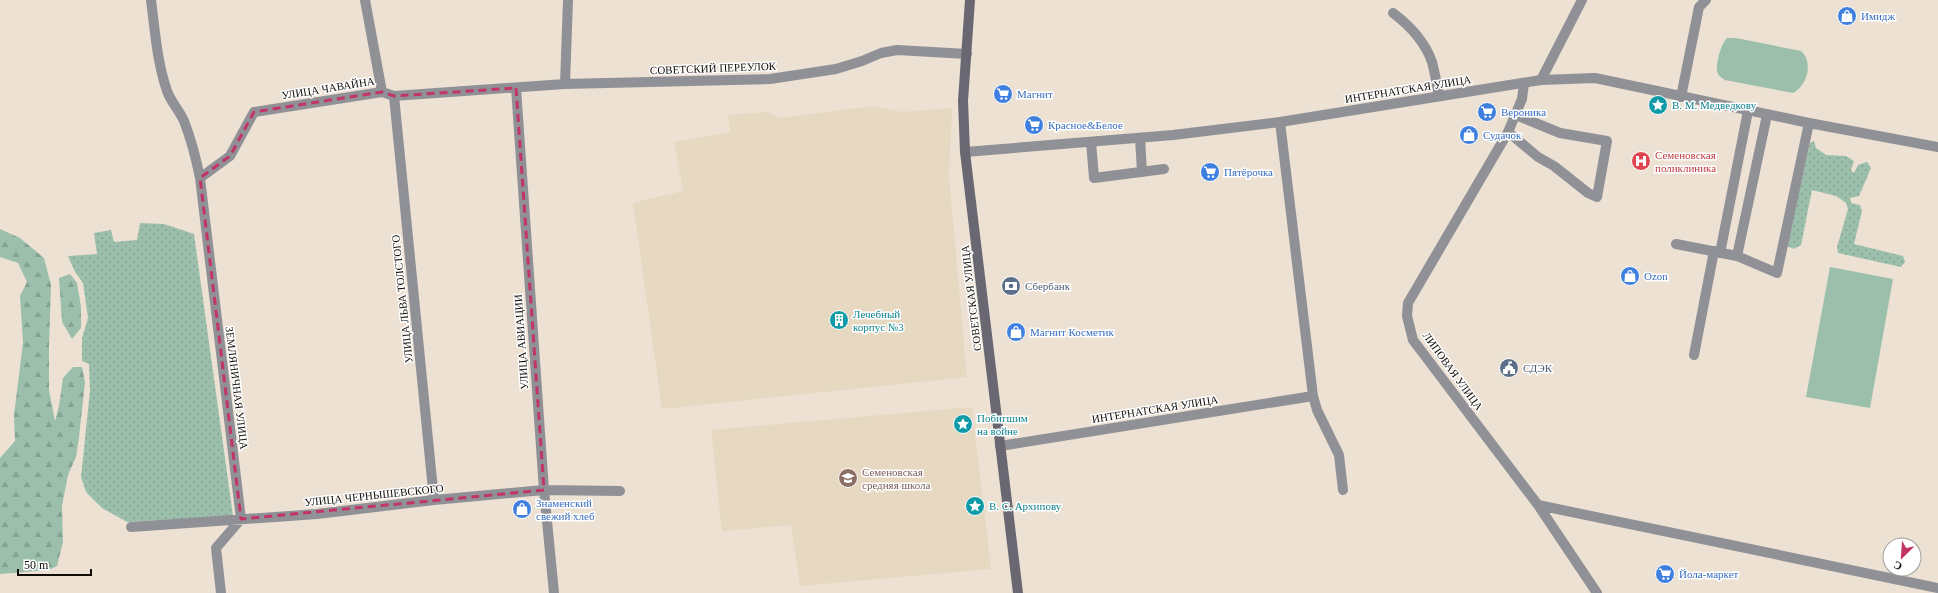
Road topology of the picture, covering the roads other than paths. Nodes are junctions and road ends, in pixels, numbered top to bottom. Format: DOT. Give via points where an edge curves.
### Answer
graph roads {
  1 [pos="151,0"];
  2 [pos="365,0"];
  3 [pos="568,0"];
  4 [pos="970,0"];
  5 [pos="1582,0"];
  6 [pos="1706,0"];
  7 [pos="1393,14"];
  8 [pos="967,54"];
  9 [pos="1540,80"];
  10 [pos="1524,82"];
  11 [pos="565,84"];
  12 [pos="516,88"];
  13 [pos="382,92"];
  14 [pos="394,96"];
  15 [pos="1439,96"];
  16 [pos="1681,97"];
  17 [pos="1748,111"];
  18 [pos="1767,114"];
  19 [pos="1516,115"];
  20 [pos="1280,122"];
  21 [pos="1809,124"];
  22 [pos="1508,132"];
  23 [pos="1140,138"];
  24 [pos="1091,142"];
  25 [pos="1938,147"];
  26 [pos="965,152"];
  27 [pos="1164,169"];
  28 [pos="1142,172"];
  29 [pos="200,178"];
  30 [pos="1676,244"];
  31 [pos="1717,252"];
  32 [pos="1736,256"];
  33 [pos="1694,355"];
  34 [pos="1313,396"];
  35 [pos="1000,446"];
  36 [pos="544,490"];
  37 [pos="620,490"];
  38 [pos="1343,490"];
  39 [pos="434,500"];
  40 [pos="1538,505"];
  41 [pos="241,519"];
  42 [pos="131,527"];
  43 [pos="1938,588"];
  44 [pos="221,593"];
  45 [pos="554,593"];
  46 [pos="1018,593"];
  47 [pos="1597,593"];
  1 -- 29 [label="street, ЗЕМЛЯНИЧНАЯ УЛИЦА" via="158,59 167,91 183,119 195,153"];
  2 -- 13 [label="street"];
  3 -- 11 [label="street"];
  4 -- 8 [label="main road, СОВЕТСКАЯ УЛИЦА"];
  5 -- 9 [label="street"];
  6 -- 16 [label="street" via="1699,7"];
  7 -- 15 [label="street" via="1405,22 1421,41 1432,62"];
  8 -- 11 [label="street, СОВЕТСКИЙ ПЕРЕУЛОК" via="897,50 836,69 770,79"];
  8 -- 26 [label="main road, СОВЕТСКАЯ УЛИЦА" via="963,101"];
  9 -- 10 [label="street, ИНТЕРНАТСКАЯ УЛИЦА"];
  9 -- 16 [label="street, ИНТЕРНАТСКАЯ УЛИЦА" via="1595,78"];
  10 -- 15 [label="street, ИНТЕРНАТСКАЯ УЛИЦА"];
  10 -- 19 [label="street, ЛИПОВАЯ УЛИЦА" via="1522,99"];
  11 -- 12 [label="street, УЛИЦА ЧАВАЙНА"];
  12 -- 14 [label="street, УЛИЦА ЧАВАЙНА"];
  12 -- 36 [label="street, УЛИЦА АВИАЦИИ"];
  13 -- 14 [label="street, УЛИЦА ЧАВАЙНА"];
  13 -- 29 [label="street, УЛИЦА ЧАВАЙНА" via="254,112 230,156"];
  14 -- 39 [label="street, УЛИЦА ЛЬВА ТОЛСТОГО"];
  15 -- 20 [label="street, ИНТЕРНАТСКАЯ УЛИЦА"];
  16 -- 17 [label="street, ИНТЕРНАТСКАЯ УЛИЦА"];
  17 -- 18 [label="street, ИНТЕРНАТСКАЯ УЛИЦА"];
  17 -- 31 [label="street"];
  18 -- 21 [label="street, ИНТЕРНАТСКАЯ УЛИЦА"];
  18 -- 32 [label="street"];
  19 -- 22 [label="street, ЛИПОВАЯ УЛИЦА"];
  19 -- 22 [label="street" via="1560,133 1607,141 1597,197 1538,157"];
  20 -- 23 [label="street, ИНТЕРНАТСКАЯ УЛИЦА"];
  20 -- 34 [label="street"];
  21 -- 25 [label="street, ИНТЕРНАТСКАЯ УЛИЦА"];
  21 -- 32 [label="street" via="1777,273"];
  22 -- 40 [label="street, ЛИПОВАЯ УЛИЦА" via="1408,303 1406,316 1413,340"];
  23 -- 24 [label="street, ИНТЕРНАТСКАЯ УЛИЦА"];
  23 -- 28 [label="street"];
  24 -- 26 [label="street, ИНТЕРНАТСКАЯ УЛИЦА"];
  24 -- 28 [label="street" via="1094,178"];
  26 -- 35 [label="main road, СОВЕТСКАЯ УЛИЦА"];
  27 -- 28 [label="street"];
  29 -- 41 [label="street, ЗЕМЛЯНИЧНАЯ УЛИЦА"];
  30 -- 31 [label="street"];
  31 -- 32 [label="street"];
  31 -- 33 [label="street"];
  34 -- 35 [label="street, ИНТЕРНАТСКАЯ УЛИЦА"];
  34 -- 38 [label="street" via="1339,455"];
  35 -- 46 [label="main road, СОВЕТСКАЯ УЛИЦА"];
  36 -- 37 [label="street, УЛИЦА ЧЕРНЫШЕВСКОГО"];
  36 -- 39 [label="street, УЛИЦА ЧЕРНЫШЕВСКОГО"];
  36 -- 45 [label="street, УЛИЦА АВИАЦИИ"];
  39 -- 41 [label="street, УЛИЦА ЧЕРНЫШЕВСКОГО" via="317,514"];
  40 -- 43 [label="street"];
  40 -- 47 [label="street, ЛИПОВАЯ УЛИЦА"];
  41 -- 42 [label="street, УЛИЦА ЧЕРНЫШЕВСКОГО"];
  41 -- 44 [label="street" via="216,548"];
}
